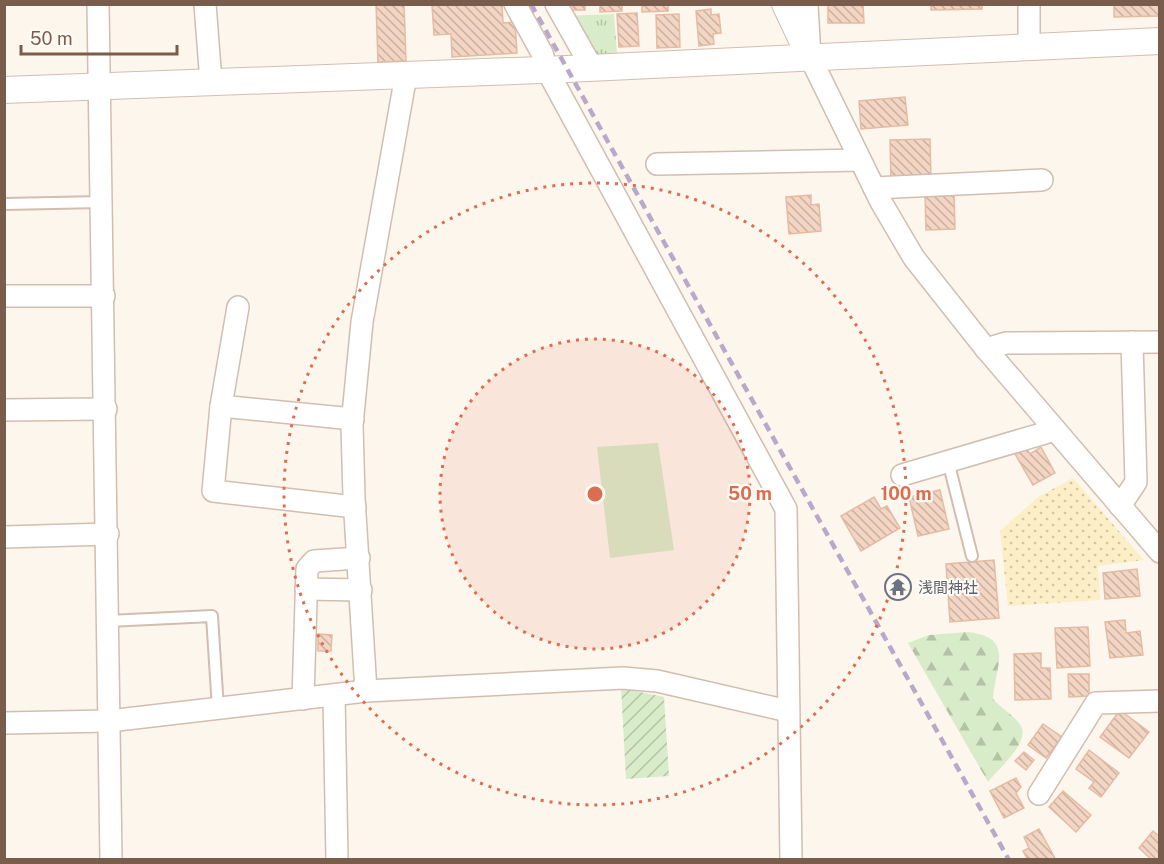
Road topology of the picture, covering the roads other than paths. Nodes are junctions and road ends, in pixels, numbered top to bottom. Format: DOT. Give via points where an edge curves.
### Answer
graph roads {
  1 [pos="98,4"];
  2 [pos="205,4"];
  3 [pos="515,4"];
  4 [pos="556,4"];
  5 [pos="785,4"];
  6 [pos="807,4"];
  7 [pos="1029,4"];
  8 [pos="1160,41"];
  9 [pos="1029,47"];
  10 [pos="810,57"];
  11 [pos="592,68"];
  12 [pos="547,70"];
  13 [pos="406,75"];
  14 [pos="211,82"];
  15 [pos="99,86"];
  16 [pos="4,90"];
  17 [pos="860,160"];
  18 [pos="657,164"];
  19 [pos="1042,180"];
  20 [pos="874,188"];
  21 [pos="102,202"];
  22 [pos="4,204"];
  23 [pos="4,296"];
  24 [pos="104,296"];
  25 [pos="238,307"];
  26 [pos="1132,342"];
  27 [pos="1160,342"];
  28 [pos="986,348"];
  29 [pos="221,406"];
  30 [pos="106,409"];
  31 [pos="4,410"];
  32 [pos="352,418"];
  33 [pos="1055,429"];
  34 [pos="948,461"];
  35 [pos="902,475"];
  36 [pos="1120,506"];
  37 [pos="355,507"];
  38 [pos="108,534"];
  39 [pos="4,537"];
  40 [pos="1160,552"];
  41 [pos="972,556"];
  42 [pos="359,558"];
  43 [pos="306,589"];
  44 [pos="361,590"];
  45 [pos="108,621"];
  46 [pos="366,692"];
  47 [pos="334,695"];
  48 [pos="303,699"];
  49 [pos="1160,701"];
  50 [pos="218,709"];
  51 [pos="788,711"];
  52 [pos="109,721"];
  53 [pos="4,723"];
  54 [pos="1039,794"];
  55 [pos="111,860"];
  56 [pos="337,860"];
  57 [pos="791,860"];
  1 -- 15 [label="street"];
  2 -- 14 [label="street"];
  3 -- 12 [label="street"];
  4 -- 11 [label="street"];
  5 -- 10 [label="street"];
  6 -- 10 [label="street"];
  7 -- 9 [label="street"];
  8 -- 9 [label="street"];
  9 -- 10 [label="street"];
  10 -- 11 [label="street"];
  10 -- 17 [label="street"];
  11 -- 12 [label="street"];
  12 -- 13 [label="street"];
  12 -- 51 [label="street" via="786,509"];
  13 -- 14 [label="street"];
  13 -- 32 [label="street" via="362,322"];
  14 -- 15 [label="street"];
  15 -- 16 [label="street"];
  15 -- 21 [label="street"];
  17 -- 18 [label="street"];
  17 -- 20 [label="street"];
  19 -- 20 [label="street"];
  20 -- 28 [label="street" via="914,258"];
  21 -- 22 [label="lane"];
  21 -- 24 [label="street"];
  23 -- 24 [label="street"];
  24 -- 30 [label="street"];
  25 -- 29 [label="street"];
  26 -- 27 [label="street"];
  26 -- 28 [label="street" via="1006,343"];
  26 -- 36 [label="street" via="1136,482"];
  28 -- 33 [label="street"];
  29 -- 32 [label="street"];
  29 -- 37 [label="street" via="213,491"];
  30 -- 31 [label="street"];
  30 -- 38 [label="street"];
  32 -- 37 [label="street"];
  33 -- 34 [label="street"];
  33 -- 36 [label="street"];
  34 -- 35 [label="street"];
  34 -- 41 [label="lane"];
  36 -- 40 [label="street"];
  37 -- 42 [label="street"];
  38 -- 39 [label="street"];
  38 -- 45 [label="street"];
  42 -- 43 [label="street" via="314,561 307,569"];
  42 -- 44 [label="street"];
  43 -- 44 [label="street"];
  43 -- 48 [label="street"];
  44 -- 46 [label="street"];
  45 -- 50 [label="lane" via="212,616"];
  45 -- 52 [label="street"];
  46 -- 47 [label="street"];
  46 -- 51 [label="street" via="639,679"];
  47 -- 48 [label="street"];
  47 -- 56 [label="street"];
  48 -- 50 [label="street"];
  49 -- 54 [label="street" via="1096,703"];
  50 -- 52 [label="street"];
  51 -- 57 [label="street"];
  52 -- 53 [label="street"];
  52 -- 55 [label="street"];
}
